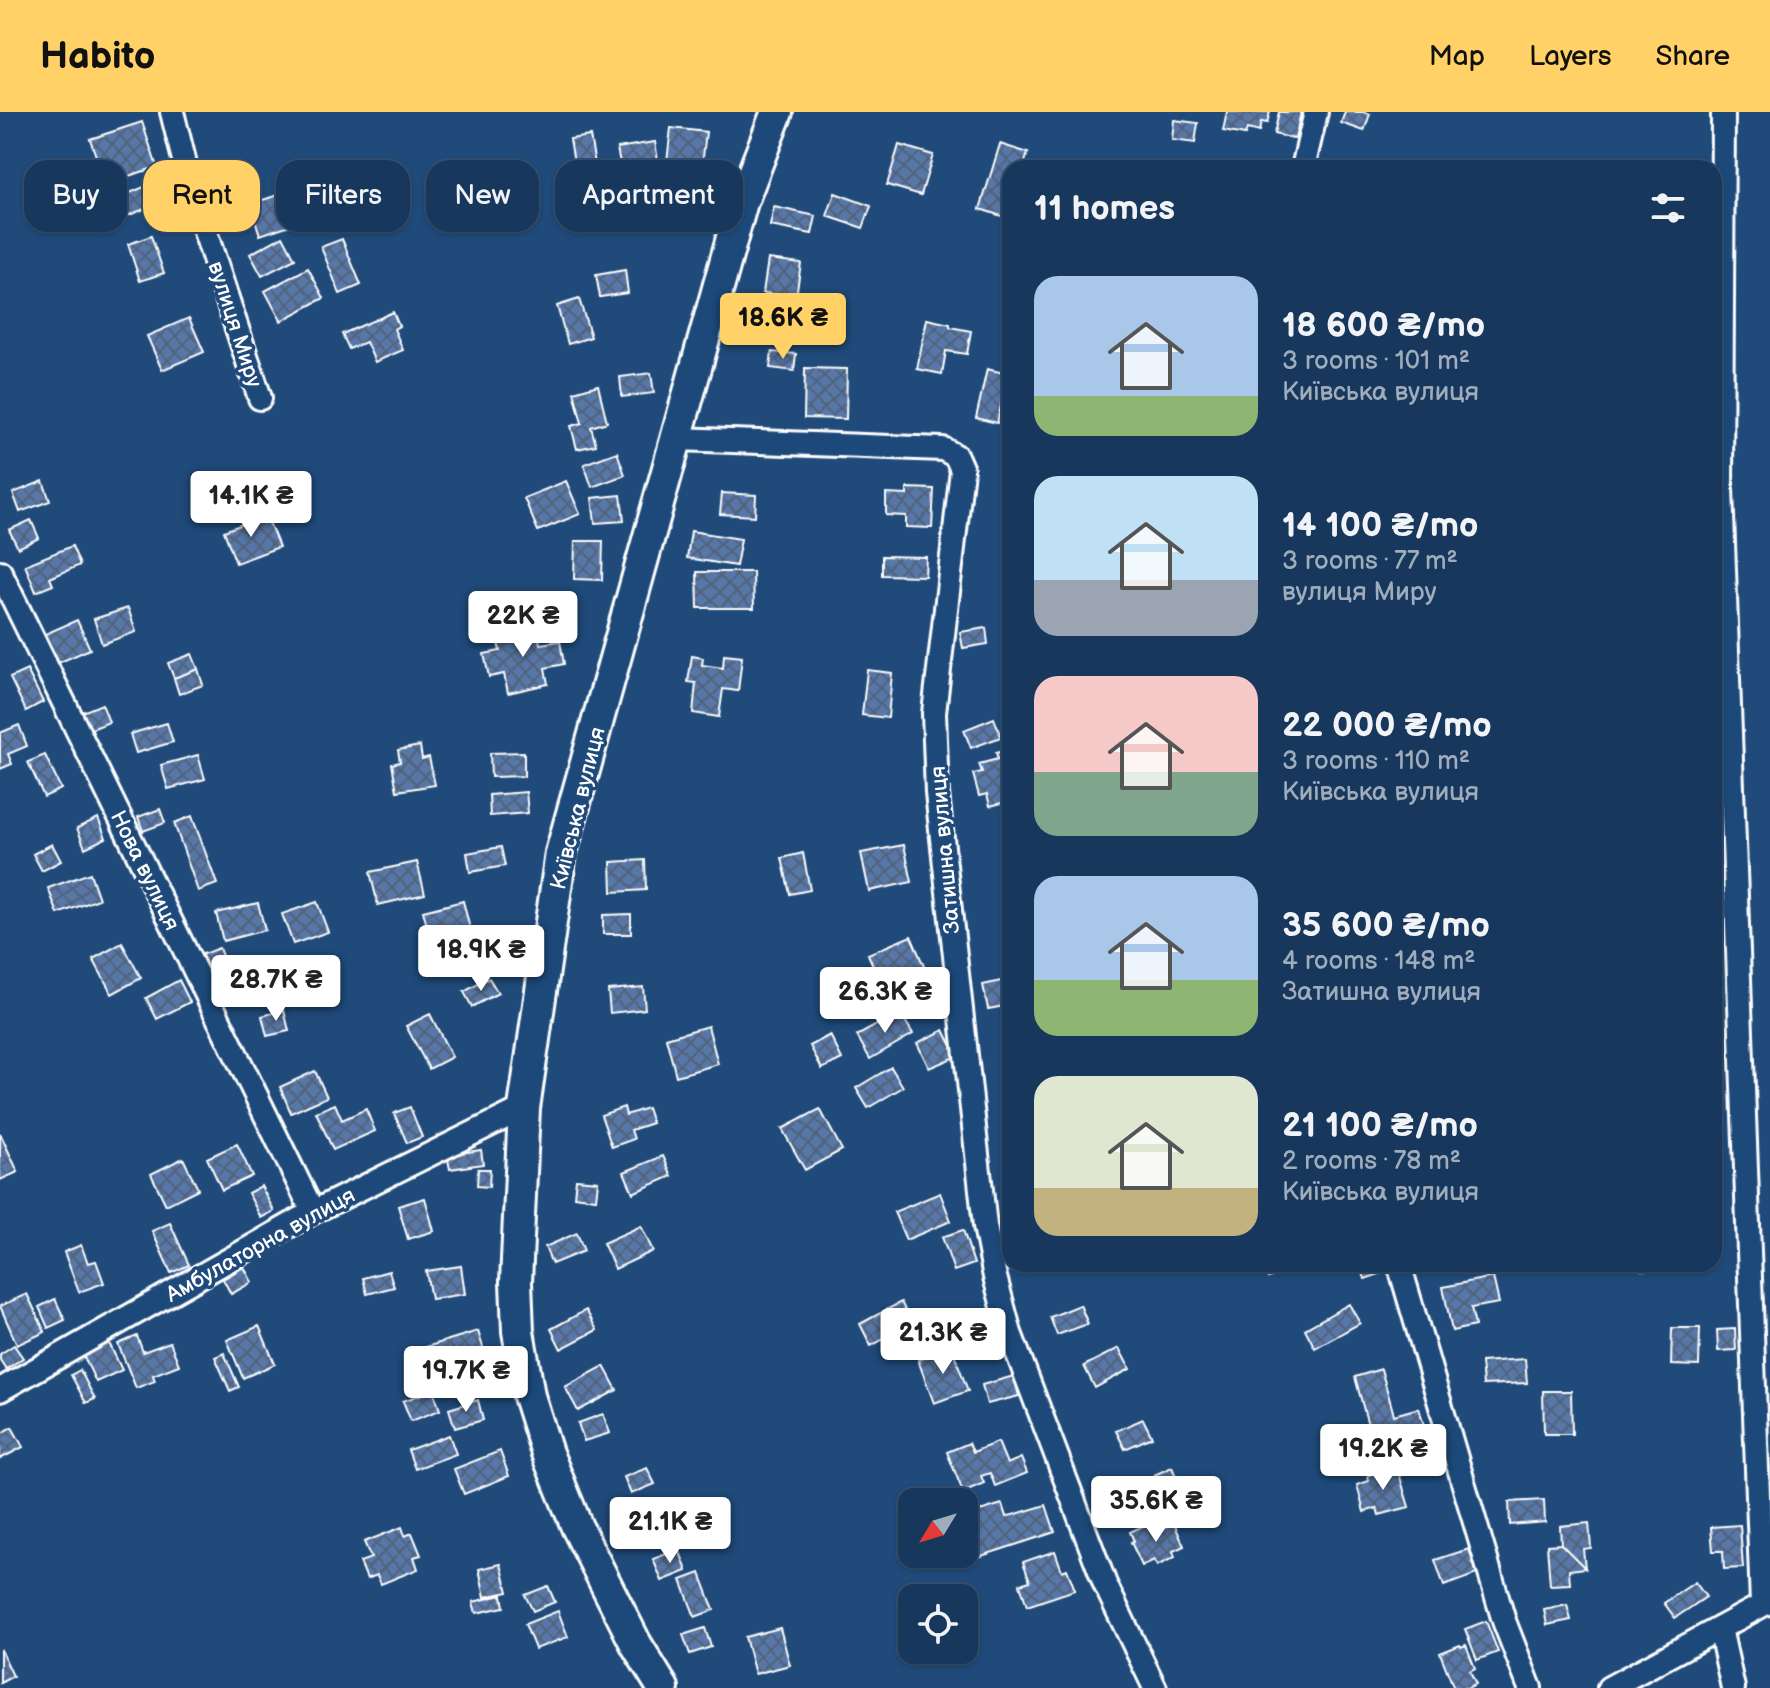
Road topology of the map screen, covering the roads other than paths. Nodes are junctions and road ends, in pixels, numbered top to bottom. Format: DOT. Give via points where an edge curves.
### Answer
graph roads {
  1 [pos="172,112"];
  2 [pos="777,112"];
  3 [pos="1316,112"];
  4 [pos="1723,112"];
  5 [pos="1305,160"];
  6 [pos="1722,187"];
  7 [pos="260,398"];
  8 [pos="677,439"];
  9 [pos="0,572"];
  10 [pos="1722,582"];
  11 [pos="524,1108"];
  12 [pos="313,1212"];
  13 [pos="1401,1272"];
  14 [pos="0,1390"];
  15 [pos="1766,1603"];
  16 [pos="1720,1628"];
  17 [pos="663,1688"];
  18 [pos="1155,1688"];
  19 [pos="1530,1688"];
  20 [pos="1609,1688"];
  21 [pos="1733,1688"];
  1 -- 7 [label="street, вулиця Миру" via="192,192"];
  2 -- 8 [label="street, Київська вулиця" via="742,202"];
  3 -- 5 [label="street"];
  4 -- 6 [label="street"];
  8 -- 11 [label="street, Київська вулиця" via="561,853"];
  8 -- 18 [label="street, Затишна вулиця" via="943,449 956,456 962,470 934,713 938,809 985,1226 1010,1333 1105,1584"];
  9 -- 12 [label="street, Нова вулиця"];
  10 -- 15 [label="street"];
  11 -- 12 [label="street, Амбулаторна вулиця"];
  11 -- 17 [label="street, Київська вулиця" via="516,1282 529,1396 577,1527"];
  12 -- 14 [label="street, Амбулаторна вулиця"];
  13 -- 19 [label="street" via="1504,1621"];
  15 -- 16 [label="street"];
  16 -- 20 [label="street"];
  16 -- 21 [label="street"];
}
